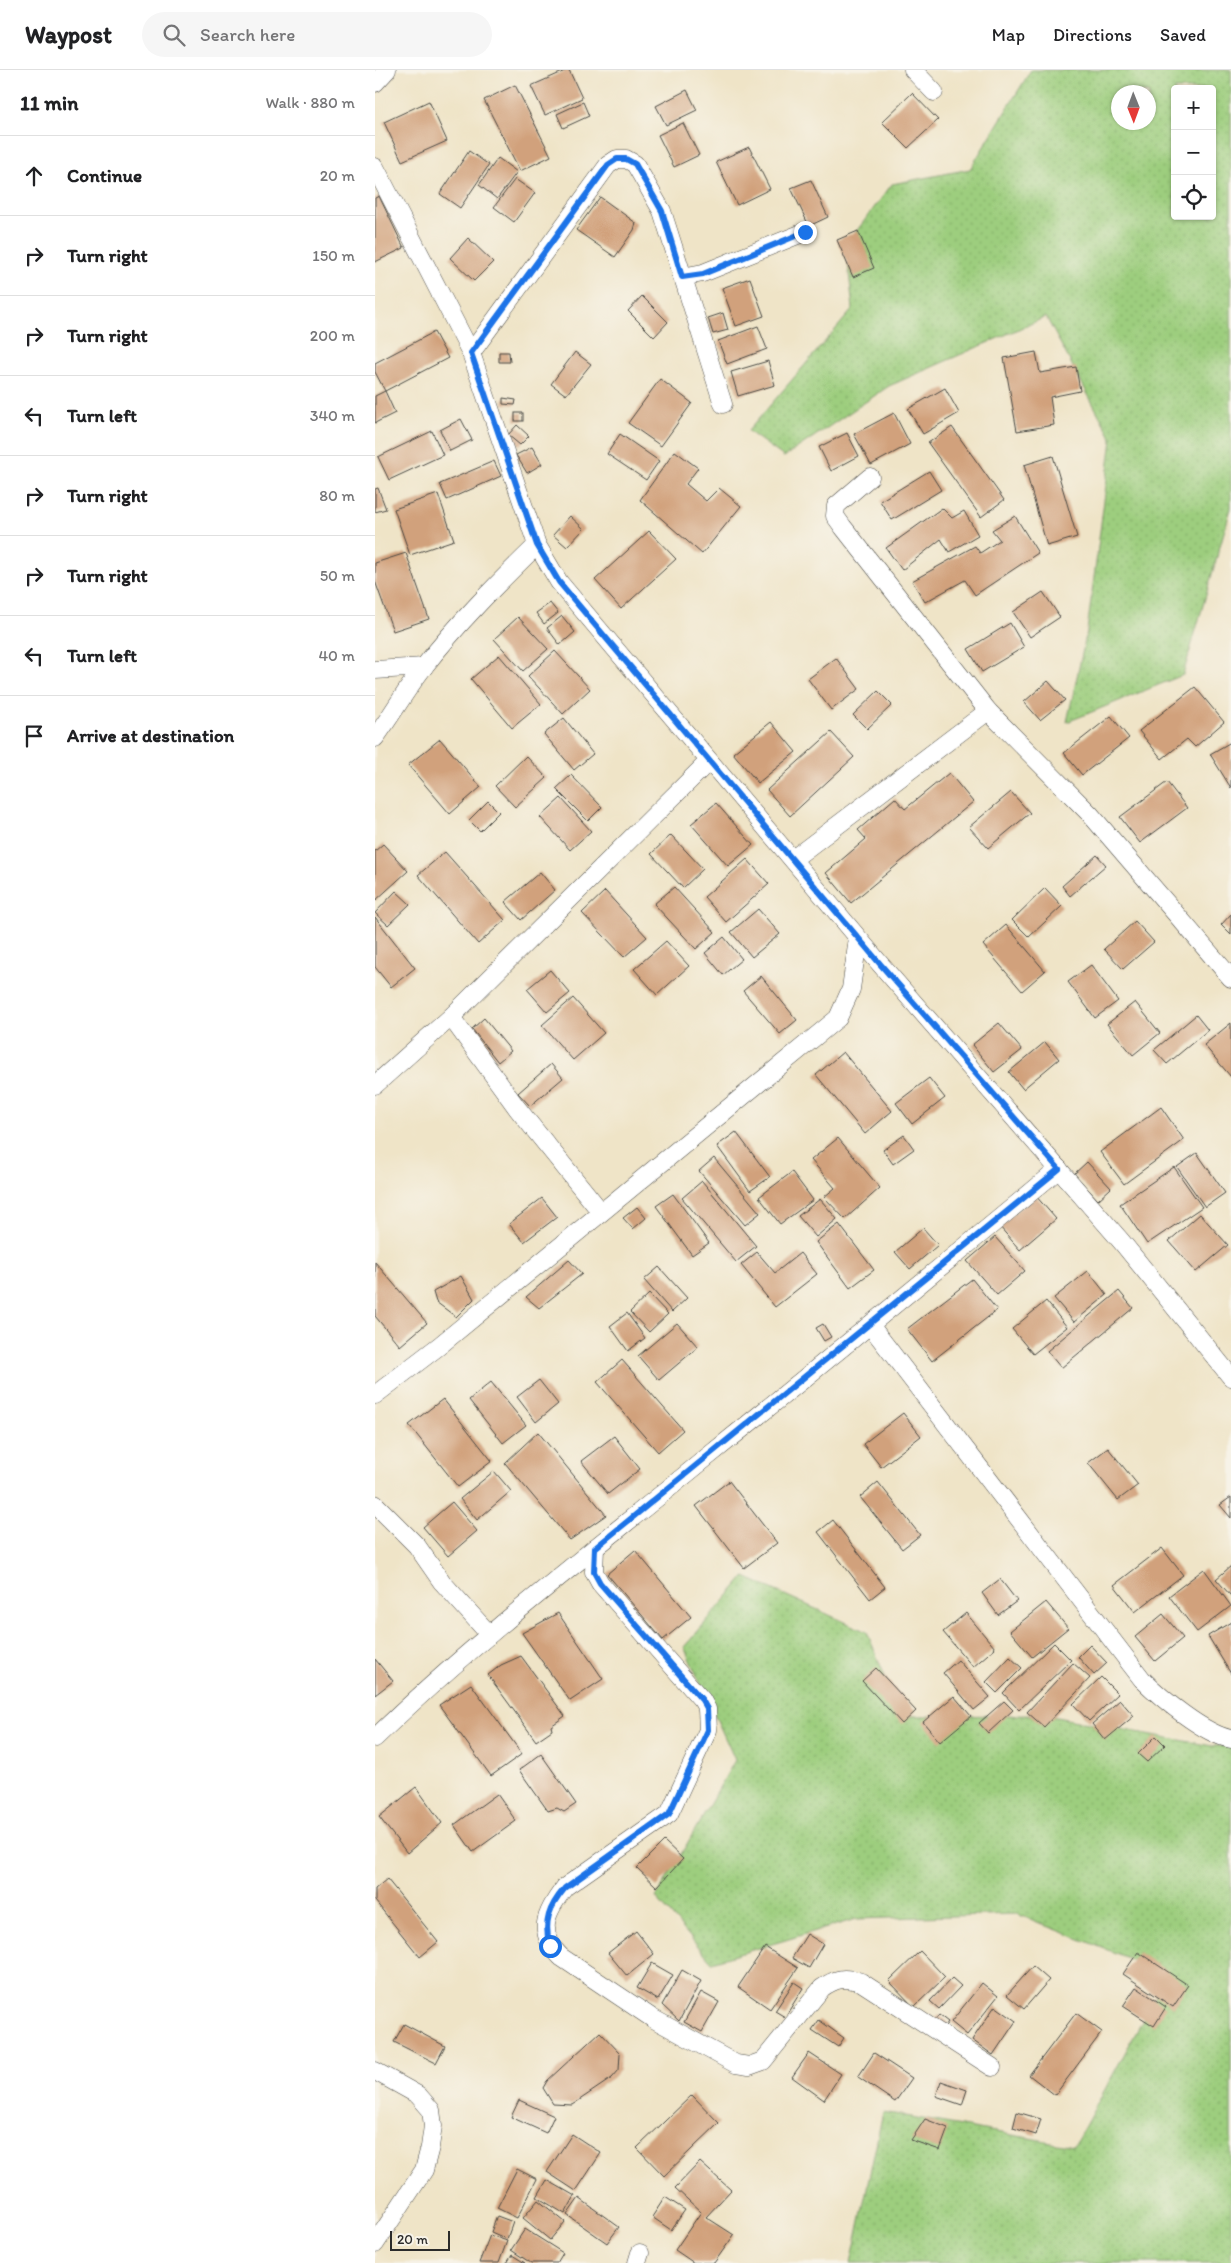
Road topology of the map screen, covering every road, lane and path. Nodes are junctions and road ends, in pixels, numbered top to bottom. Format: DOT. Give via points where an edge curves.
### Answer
graph roads {
  1 [pos="387,70"];
  2 [pos="913,70"];
  3 [pos="375,83"];
  4 [pos="934,92"];
  5 [pos="375,167"];
  6 [pos="805,232"];
  7 [pos="682,277"];
  8 [pos="471,353"];
  9 [pos="723,404"];
  10 [pos="870,477"];
  11 [pos="537,545"];
  12 [pos="424,667"];
  13 [pos="375,670"];
  14 [pos="988,711"];
  15 [pos="375,738"];
  16 [pos="709,761"];
  17 [pos="793,859"];
  18 [pos="859,938"];
  19 [pos="1231,978"];
  20 [pos="451,1017"];
  21 [pos="375,1085"];
  22 [pos="1059,1169"];
  23 [pos="601,1212"];
  24 [pos="870,1325"];
  25 [pos="1231,1377"];
  26 [pos="375,1395"];
  27 [pos="375,1504"];
  28 [pos="595,1548"];
  29 [pos="489,1634"];
  30 [pos="375,1738"];
  31 [pos="1231,1739"];
  32 [pos="992,2067"];
  33 [pos="375,2071"];
  34 [pos="375,2244"];
  1 -- 3 [label="street"];
  2 -- 4 [label="street"];
  5 -- 8 [label="street"];
  6 -- 7 [label="street" via="703,274"];
  7 -- 8 [label="street" via="662,211 635,164 617,159 608,165"];
  7 -- 9 [label="street"];
  8 -- 11 [label="street"];
  10 -- 14 [label="street" via="836,506 835,516"];
  11 -- 12 [label="street" via="485,596"];
  11 -- 16 [label="street" via="559,582"];
  12 -- 13 [label="street"];
  12 -- 15 [label="street"];
  14 -- 17 [label="street"];
  14 -- 19 [label="street" via="1090,814"];
  16 -- 17 [label="street"];
  16 -- 20 [label="street"];
  17 -- 18 [label="street"];
  18 -- 22 [label="street"];
  18 -- 23 [label="street" via="851,989 838,1018"];
  20 -- 21 [label="street"];
  20 -- 23 [label="street" via="517,1108"];
  22 -- 24 [label="street"];
  22 -- 25 [label="street" via="1121,1240"];
  23 -- 26 [label="street"];
  24 -- 28 [label="street"];
  24 -- 31 [label="street" via="1142,1679 1158,1696 1207,1730"];
  27 -- 29 [label="street" via="417,1546 443,1582"];
  28 -- 29 [label="street"];
  28 -- 32 [label="street" via="594,1572 600,1583 702,1700 707,1709 708,1730 669,1814 565,1888 555,1900 546,1922 550,1946 561,1957 652,2018 736,2064 749,2066 763,2061 822,1988 833,1980 846,1978 861,1982"];
  29 -- 30 [label="street"];
  33 -- 34 [label="street" via="418,2095 431,2110 433,2126 424,2170"];
}
